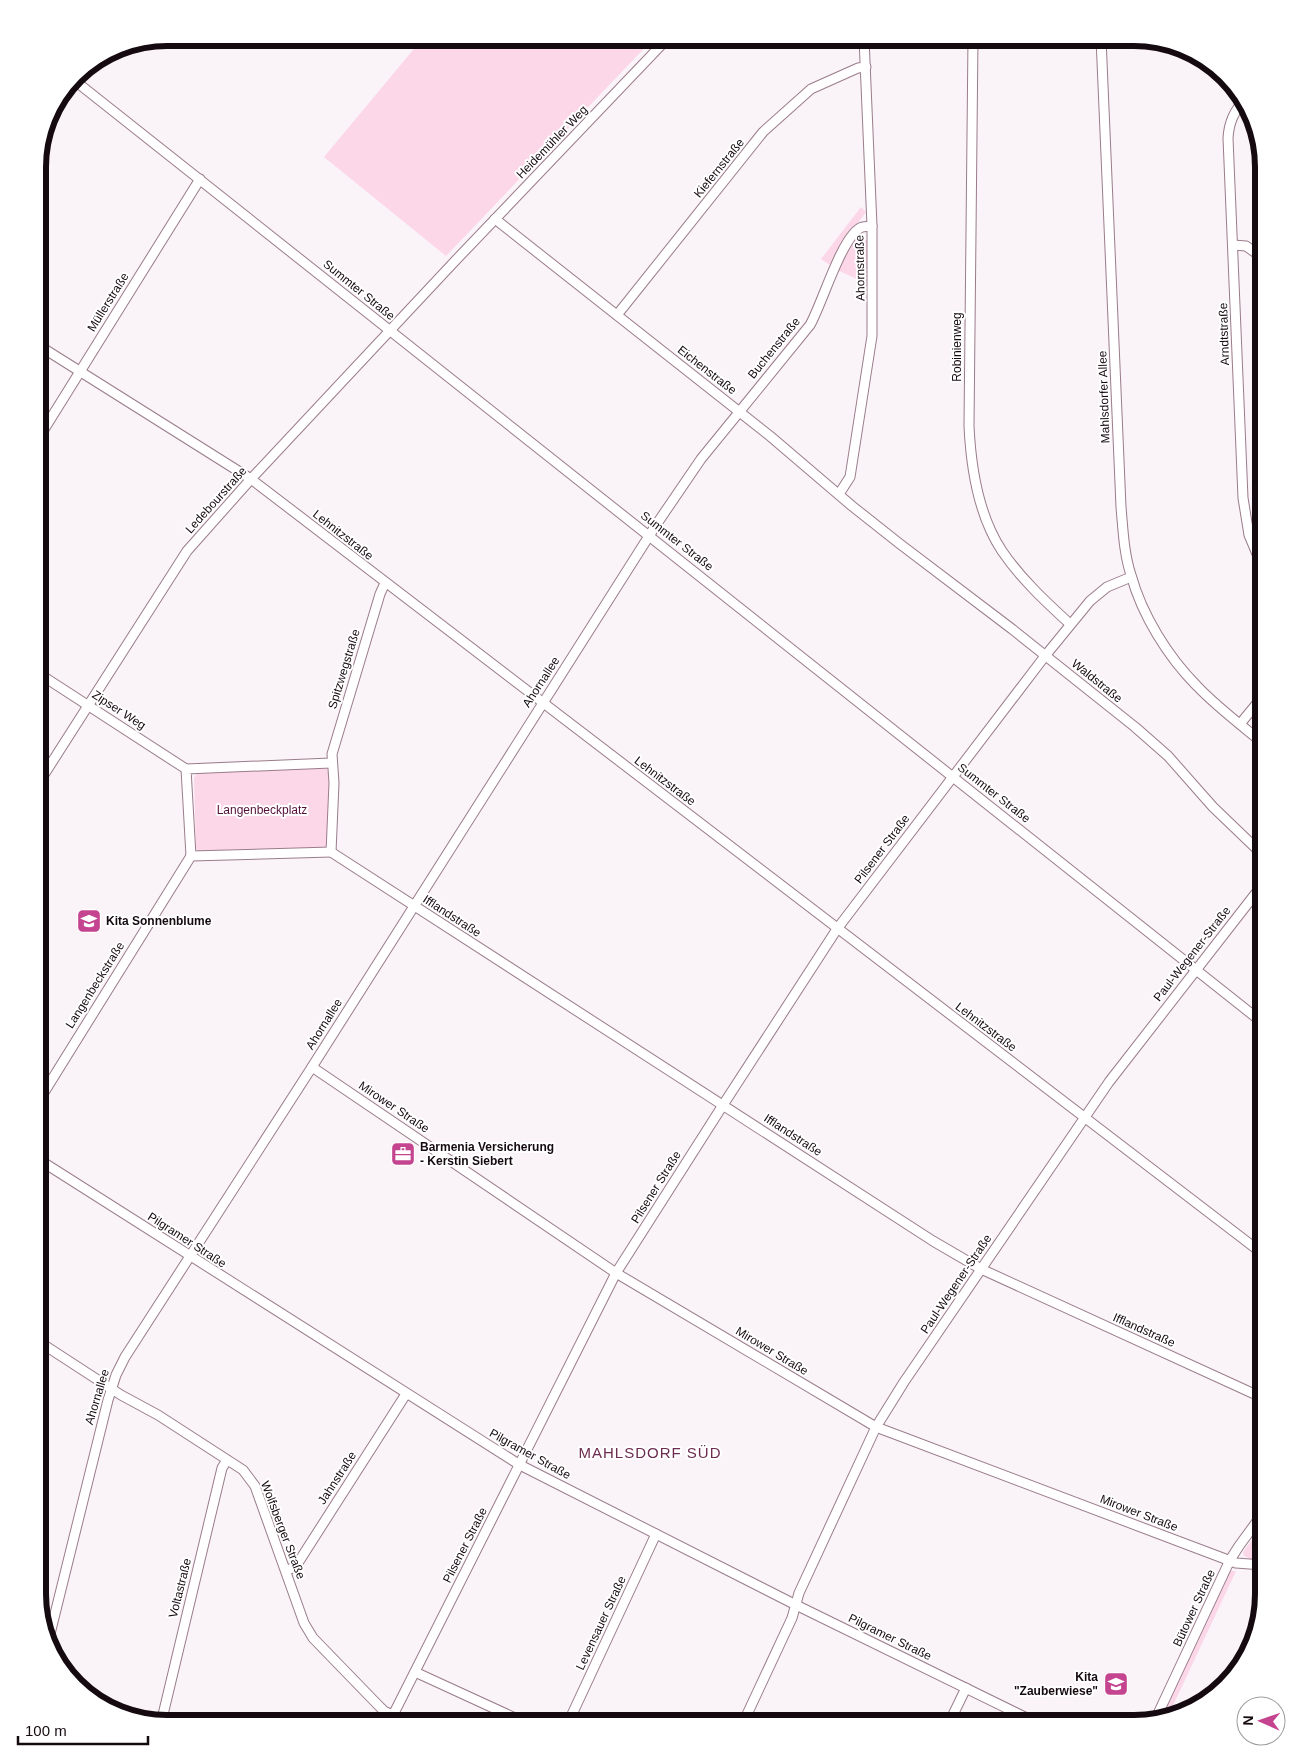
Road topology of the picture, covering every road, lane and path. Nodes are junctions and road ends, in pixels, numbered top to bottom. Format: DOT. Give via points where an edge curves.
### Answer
graph roads {
  1 [pos="660,47"];
  2 [pos="865,47"];
  3 [pos="973,47"];
  4 [pos="1101,47"];
  5 [pos="866,66"];
  6 [pos="80,84"];
  7 [pos="1238,107"];
  8 [pos="200,179"];
  9 [pos="495,219"];
  10 [pos="872,226"];
  11 [pos="1233,245"];
  12 [pos="1255,252"];
  13 [pos="454,262"];
  14 [pos="617,315"];
  15 [pos="390,331"];
  16 [pos="47,351"];
  17 [pos="79,372"];
  18 [pos="739,412"];
  19 [pos="47,425"];
  20 [pos="701,459"];
  21 [pos="251,480"];
  22 [pos="839,494"];
  23 [pos="650,535"];
  24 [pos="900,544"];
  25 [pos="1255,548"];
  26 [pos="1131,577"];
  27 [pos="385,583"];
  28 [pos="1070,624"];
  29 [pos="1045,656"];
  30 [pos="47,679"];
  31 [pos="542,702"];
  32 [pos="88,705"];
  33 [pos="1255,706"];
  34 [pos="1240,724"];
  35 [pos="1255,736"];
  36 [pos="331,763"];
  37 [pos="186,769"];
  38 [pos="47,770"];
  39 [pos="952,776"];
  40 [pos="1255,847"];
  41 [pos="331,852"];
  42 [pos="191,856"];
  43 [pos="1255,896"];
  44 [pos="414,906"];
  45 [pos="837,929"];
  46 [pos="1196,969"];
  47 [pos="1255,1016"];
  48 [pos="312,1067"];
  49 [pos="46,1089"];
  50 [pos="723,1105"];
  51 [pos="1085,1116"];
  52 [pos="46,1164"];
  53 [pos="1255,1247"];
  54 [pos="190,1257"];
  55 [pos="981,1269"];
  56 [pos="616,1273"];
  57 [pos="46,1346"];
  58 [pos="111,1388"];
  59 [pos="406,1394"];
  60 [pos="1255,1394"];
  61 [pos="876,1427"];
  62 [pos="227,1460"];
  63 [pos="520,1465"];
  64 [pos="1255,1525"];
  65 [pos="656,1534"];
  66 [pos="1230,1560"];
  67 [pos="1255,1564"];
  68 [pos="286,1571"];
  69 [pos="796,1605"];
  70 [pos="52,1627"];
  71 [pos="415,1672"];
  72 [pos="966,1688"];
  73 [pos="1159,1711"];
  74 [pos="163,1715"];
  75 [pos="388,1715"];
  76 [pos="393,1715"];
  77 [pos="509,1715"];
  78 [pos="572,1715"];
  79 [pos="748,1715"];
  80 [pos="953,1715"];
  81 [pos="1019,1715"];
  1 -- 9 [label="street, Heidemühler Weg"];
  2 -- 5 [label="street, Ahornstraße"];
  3 -- 28 [label="street, Robinienweg" via="969,426 974,473 984,516 1001,550"];
  4 -- 26 [label="street, Mahlsdorfer Allee" via="1121,508"];
  5 -- 10 [label="street, Ahornstraße"];
  5 -- 14 [label="street, Kiefernstraße" via="811,89 764,132"];
  6 -- 8 [label="street, Summter Straße"];
  7 -- 11 [label="street, Arndtstraße" via="1228,130"];
  8 -- 15 [label="street, Summter Straße"];
  8 -- 17 [label="street, Müllerstraße"];
  9 -- 13 [label="street, Heidemühler Weg"];
  9 -- 14 [label="street, Eichenstraße"];
  10 -- 18 [label="street, Buchenstraße" via="861,227 852,236 810,325"];
  10 -- 22 [label="street, Ahornstraße" via="872,336 850,477"];
  11 -- 12 [label="street" via="1246,246"];
  11 -- 25 [label="street, Arndtstraße" via="1243,498 1249,535"];
  13 -- 15 [label="street, Ledebourstraße"];
  14 -- 18 [label="street, Eichenstraße"];
  15 -- 21 [label="street, Ledebourstraße"];
  15 -- 23 [label="street, Summter Straße"];
  16 -- 17 [label="street, Lehnitzstraße"];
  17 -- 19 [label="street, Müllerstraße"];
  17 -- 21 [label="street, Lehnitzstraße"];
  18 -- 20 [label="street, Buchenstraße"];
  18 -- 22 [label="street, Eichenstraße"];
  20 -- 23 [label="street, Ahornallee"];
  21 -- 27 [label="street, Lehnitzstraße"];
  21 -- 32 [label="street, Ledebourstraße" via="187,551"];
  22 -- 24 [label="street, Eichenstraße"];
  23 -- 31 [label="street, Ahornallee"];
  23 -- 39 [label="street, Summter Straße"];
  24 -- 29 [label="street, Waldstraße"];
  26 -- 28 [label="street" via="1107,587"];
  26 -- 34 [label="street, Mahlsdorfer Allee" via="1155,629 1181,669"];
  27 -- 31 [label="street, Lehnitzstraße"];
  27 -- 36 [label="street, Spitzwegstraße"];
  28 -- 29 [label="street"];
  29 -- 39 [label="street, Pilsener Straße"];
  29 -- 40 [label="street, Waldstraße" via="1168,756 1213,807"];
  30 -- 32 [label="street, Zipser Weg"];
  31 -- 44 [label="street, Ahornallee"];
  31 -- 45 [label="street, Lehnitzstraße"];
  32 -- 37 [label="street, Zipser Weg"];
  32 -- 38 [label="street, Ledebourstraße"];
  33 -- 34 [label="street"];
  34 -- 35 [label="street, Mahlsdorfer Allee"];
  36 -- 37 [label="street"];
  36 -- 41 [label="street" via="334,783"];
  37 -- 42 [label="street"];
  39 -- 45 [label="street, Pilsener Straße"];
  39 -- 46 [label="street, Summter Straße"];
  41 -- 42 [label="street"];
  41 -- 44 [label="street, Ifflandstraße"];
  42 -- 49 [label="street, Langenbeckstraße"];
  43 -- 46 [label="street, Paul-Wegener-Straße"];
  44 -- 48 [label="street, Ahornallee"];
  44 -- 50 [label="street, Ifflandstraße"];
  45 -- 50 [label="street, Pilsener Straße"];
  45 -- 51 [label="street, Lehnitzstraße"];
  46 -- 47 [label="street, Summter Straße"];
  46 -- 51 [label="street, Paul-Wegener-Straße"];
  48 -- 54 [label="street, Ahornallee"];
  48 -- 56 [label="street, Mirower Straße"];
  50 -- 55 [label="street, Ifflandstraße"];
  50 -- 56 [label="street, Pilsener Straße"];
  51 -- 53 [label="street, Lehnitzstraße"];
  51 -- 55 [label="street, Paul-Wegener-Straße"];
  52 -- 54 [label="street, Pilgramer Straße"];
  54 -- 58 [label="street, Ahornallee" via="124,1357"];
  54 -- 59 [label="street, Pilgramer Straße"];
  55 -- 60 [label="street, Ifflandstraße"];
  55 -- 61 [label="street, Paul-Wegener-Straße"];
  56 -- 61 [label="street, Mirower Straße"];
  56 -- 63 [label="street, Pilsener Straße"];
  57 -- 58 [label="street, Wolfsberger Straße"];
  58 -- 62 [label="street, Wolfsberger Straße"];
  58 -- 70 [label="street, Ahornallee"];
  59 -- 63 [label="street, Pilgramer Straße"];
  59 -- 68 [label="street, Jahnstraße" via="296,1566"];
  61 -- 66 [label="street, Mirower Straße"];
  61 -- 69 [label="street, Paul-Wegener-Straße"];
  62 -- 68 [label="street, Wolfsberger Straße" via="242,1470 255,1486"];
  62 -- 74 [label="street, Voltastraße" via="222,1468"];
  63 -- 65 [label="street, Pilgramer Straße"];
  63 -- 71 [label="street, Pilsener Straße"];
  64 -- 66 [label="street, Bütower Straße"];
  65 -- 69 [label="street, Pilgramer Straße"];
  65 -- 78 [label="street, Levensauer Straße"];
  66 -- 67 [label="street, Mirower Straße"];
  66 -- 73 [label="street, Bütower Straße"];
  68 -- 75 [label="street, Wolfsberger Straße" via="304,1623 313,1638"];
  69 -- 72 [label="street, Pilgramer Straße"];
  69 -- 79 [label="street, Paul-Wegener-Straße"];
  71 -- 76 [label="street, Pilsener Straße"];
  71 -- 77 [label="street"];
  72 -- 80 [label="street"];
  72 -- 81 [label="street, Pilgramer Straße"];
}
